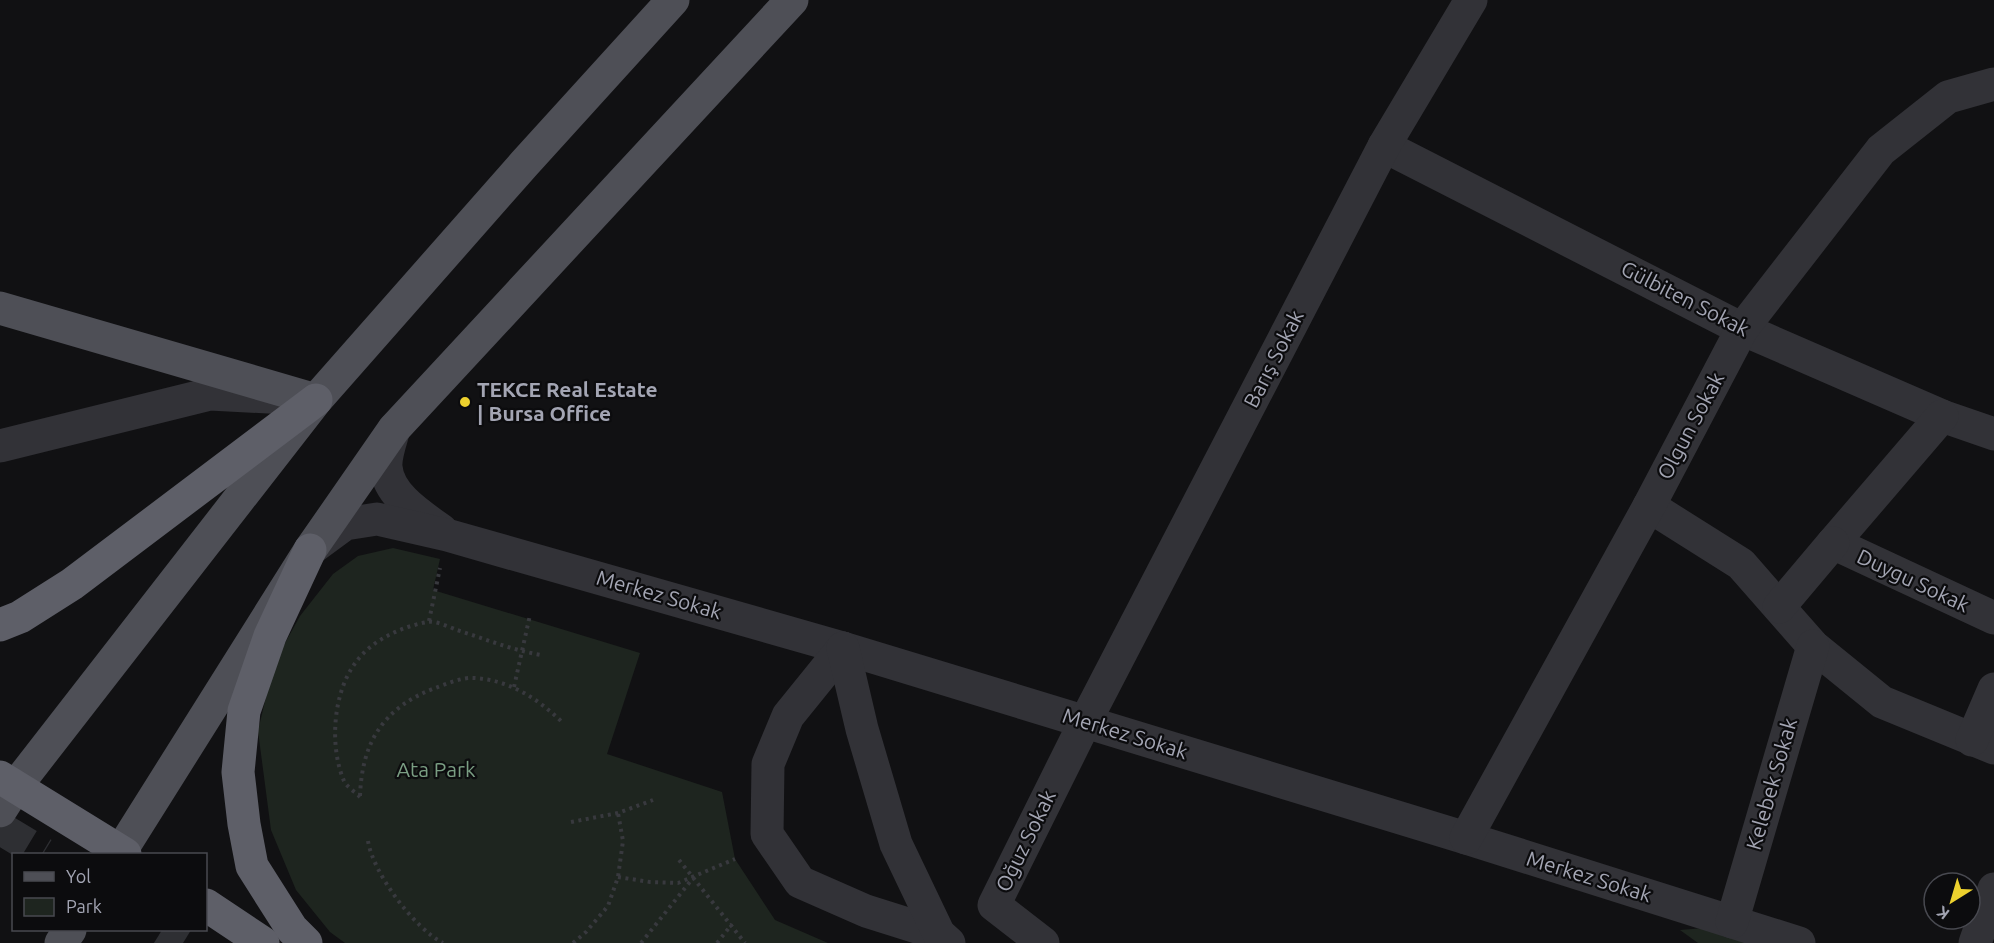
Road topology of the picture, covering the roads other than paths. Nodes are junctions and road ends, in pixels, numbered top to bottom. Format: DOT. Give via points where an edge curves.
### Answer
graph roads {
  1 [pos="673,0"];
  2 [pos="792,0"];
  3 [pos="1471,0"];
  4 [pos="1994,84"];
  5 [pos="1384,146"];
  6 [pos="0,308"];
  7 [pos="1742,329"];
  8 [pos="316,400"];
  9 [pos="1942,416"];
  10 [pos="394,429"];
  11 [pos="1994,434"];
  12 [pos="0,446"];
  13 [pos="1649,506"];
  14 [pos="447,535"];
  15 [pos="1833,543"];
  16 [pos="310,550"];
  17 [pos="1779,607"];
  18 [pos="1994,618"];
  19 [pos="0,625"];
  20 [pos="1813,646"];
  21 [pos="843,648"];
  22 [pos="1994,689"];
  23 [pos="1086,722"];
  24 [pos="1983,744"];
  25 [pos="5,791"];
  26 [pos="1466,838"];
  27 [pos="120,853"];
  28 [pos="123,853"];
  29 [pos="1994,889"];
  30 [pos="207,906"];
  31 [pos="1732,922"];
  32 [pos="944,939"];
  33 [pos="262,943"];
  34 [pos="306,943"];
  35 [pos="1043,943"];
  36 [pos="1799,943"];
  37 [pos="1975,943"];
  1 -- 8 [label="main road"];
  2 -- 10 [label="main road"];
  3 -- 5 [label="street, Barış Sokak"];
  4 -- 7 [label="street, Olgun Sokak" via="1948,98 1881,150"];
  5 -- 7 [label="street, Gülbiten Sokak"];
  5 -- 23 [label="street, Barış Sokak"];
  6 -- 8 [label="main road"];
  7 -- 9 [label="street, Gülbiten Sokak"];
  7 -- 13 [label="street, Olgun Sokak"];
  8 -- 12 [label="street" via="210,394"];
  8 -- 19 [label="highway" via="72,584"];
  8 -- 25 [label="main road"];
  9 -- 11 [label="street, Gülbiten Sokak"];
  9 -- 15 [label="street, Duygu Sokak"];
  10 -- 14 [label="street" via="386,466 392,486 417,513"];
  10 -- 16 [label="main road"];
  13 -- 17 [label="street" via="1740,564"];
  13 -- 26 [label="street, Olgun Sokak"];
  14 -- 16 [label="street, Merkez Sokak" via="377,519 345,524"];
  14 -- 21 [label="street, Merkez Sokak"];
  15 -- 17 [label="street, Duygu Sokak"];
  15 -- 18 [label="street, Duygu Sokak"];
  16 -- 28 [label="main road"];
  16 -- 34 [label="highway" via="270,636 244,711 238,772 252,866"];
  17 -- 20 [label="street"];
  20 -- 24 [label="street" via="1882,702"];
  20 -- 31 [label="street, Kelebek Sokak"];
  21 -- 23 [label="street, Merkez Sokak"];
  21 -- 32 [label="street" via="896,844"];
  21 -- 32 [label="street" via="788,716 768,764 767,834 800,882"];
  22 -- 24 [label="street"];
  23 -- 26 [label="street, Merkez Sokak"];
  23 -- 35 [label="street, Oğuz Sokak" via="994,905"];
  25 -- 27 [label="highway"];
  26 -- 31 [label="street, Merkez Sokak"];
  29 -- 37 [label="street"];
  30 -- 33 [label="highway"];
  31 -- 36 [label="street, Merkez Sokak"];
}
